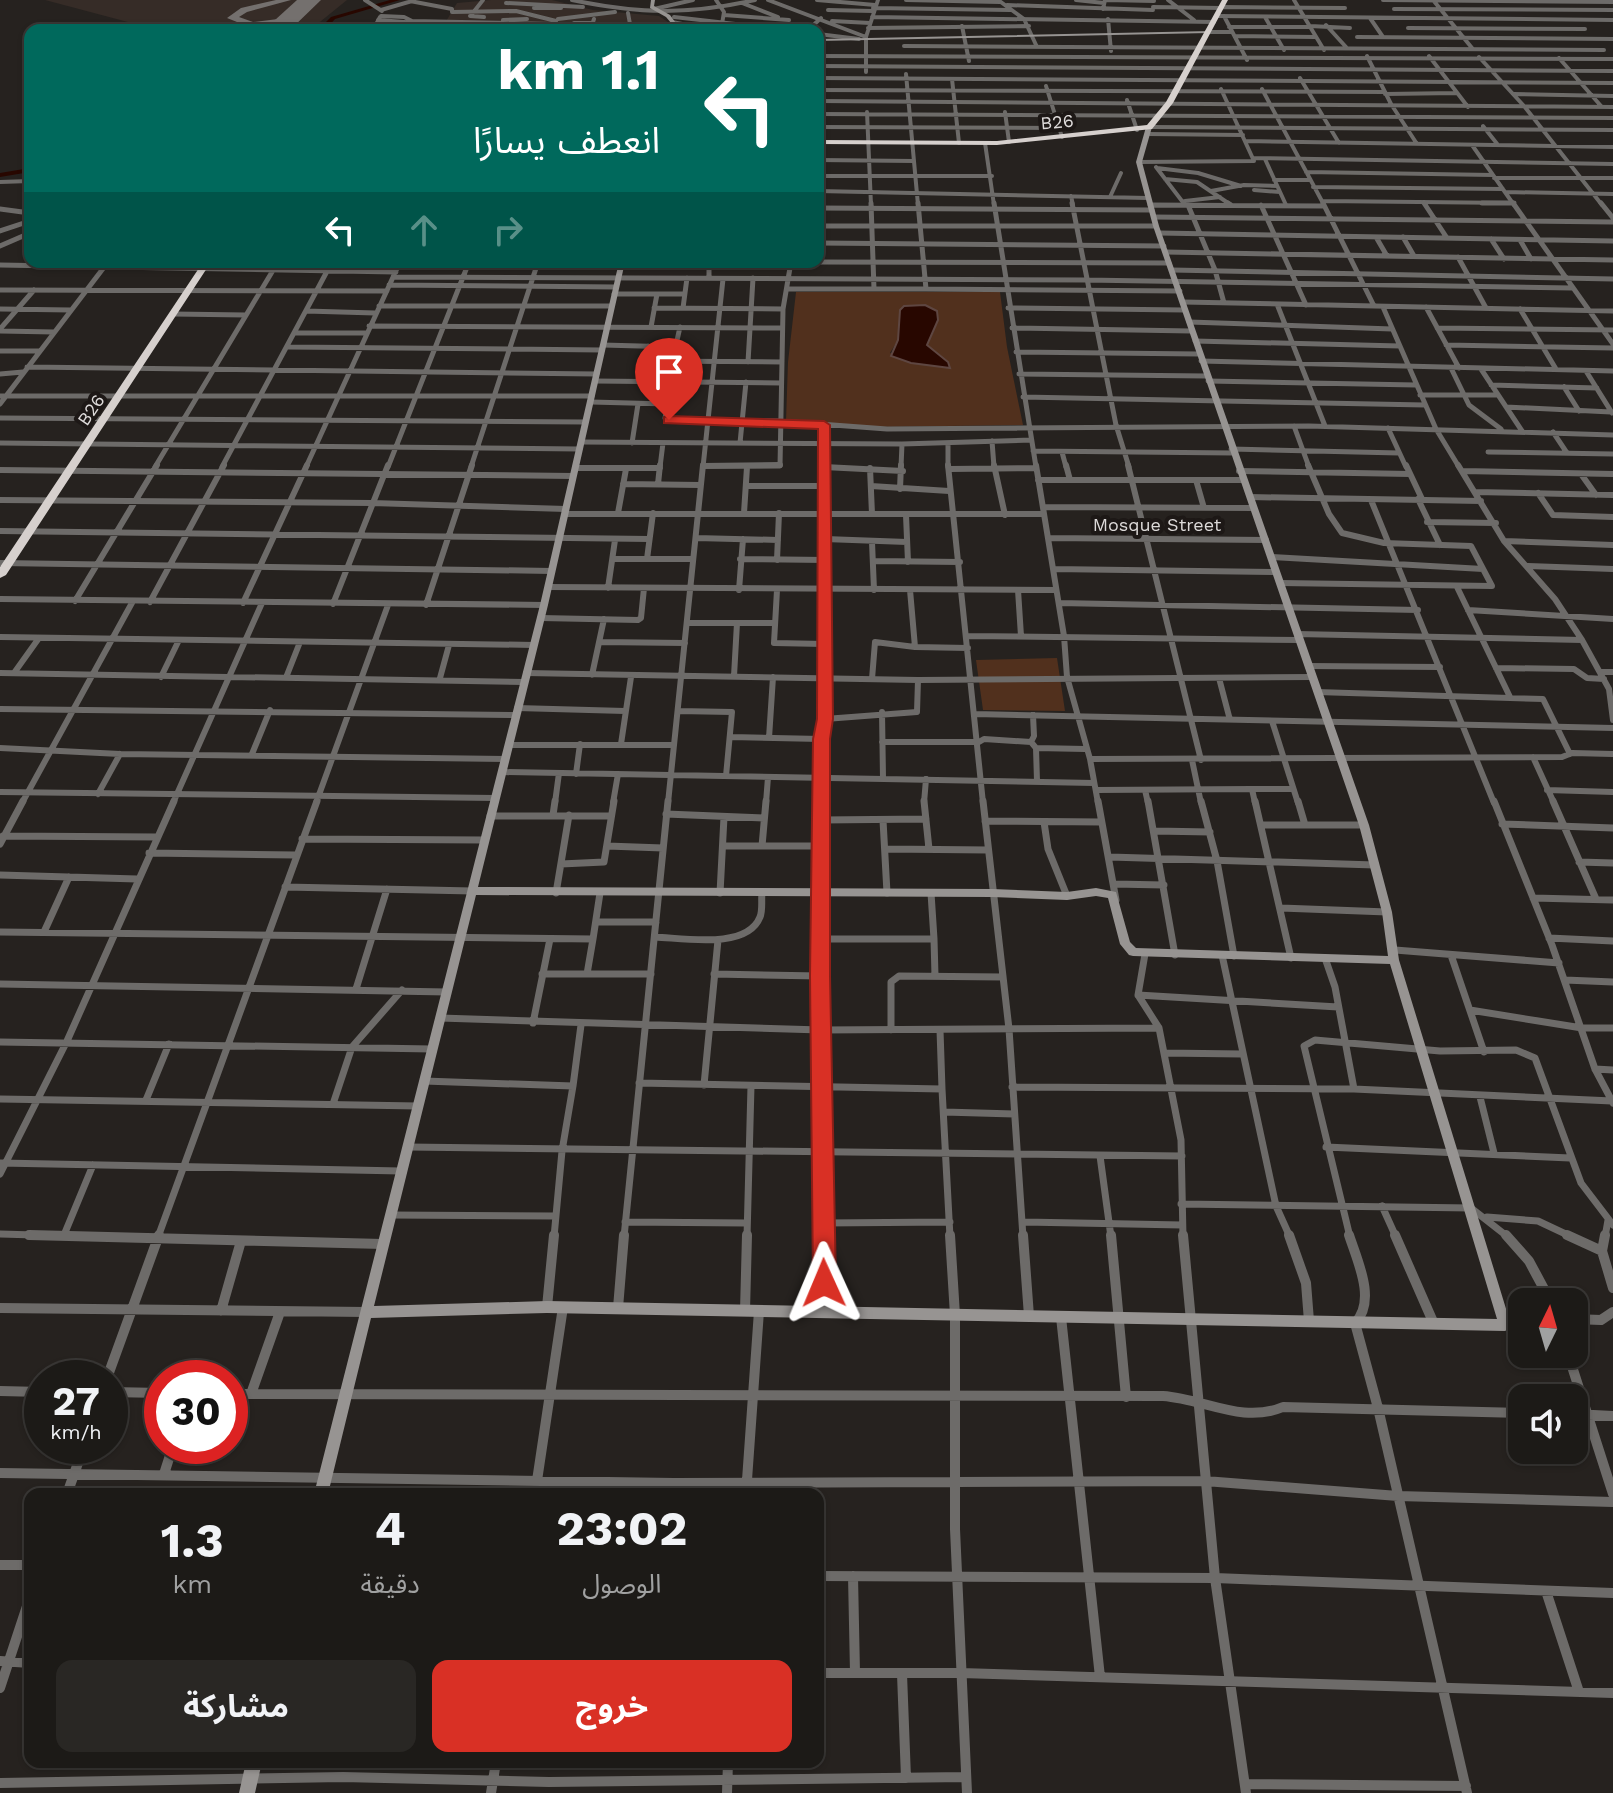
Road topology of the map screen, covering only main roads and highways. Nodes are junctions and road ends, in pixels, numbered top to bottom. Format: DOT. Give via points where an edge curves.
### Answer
graph roads {
  1 [pos="1220,11"];
  2 [pos="1121,132"];
  3 [pos="1148,132"];
  4 [pos="824,142"];
  5 [pos="204,268"];
  6 [pos="4,563"];
  7 [pos="0,575"];
  1 -- 3 [label="highway"];
  2 -- 3 [label="highway"];
  2 -- 3 [label="highway, B26"];
  2 -- 4 [label="highway, B26" via="985,143"];
  5 -- 6 [label="highway, B26"];
  6 -- 7 [label="highway, B26"];
}
